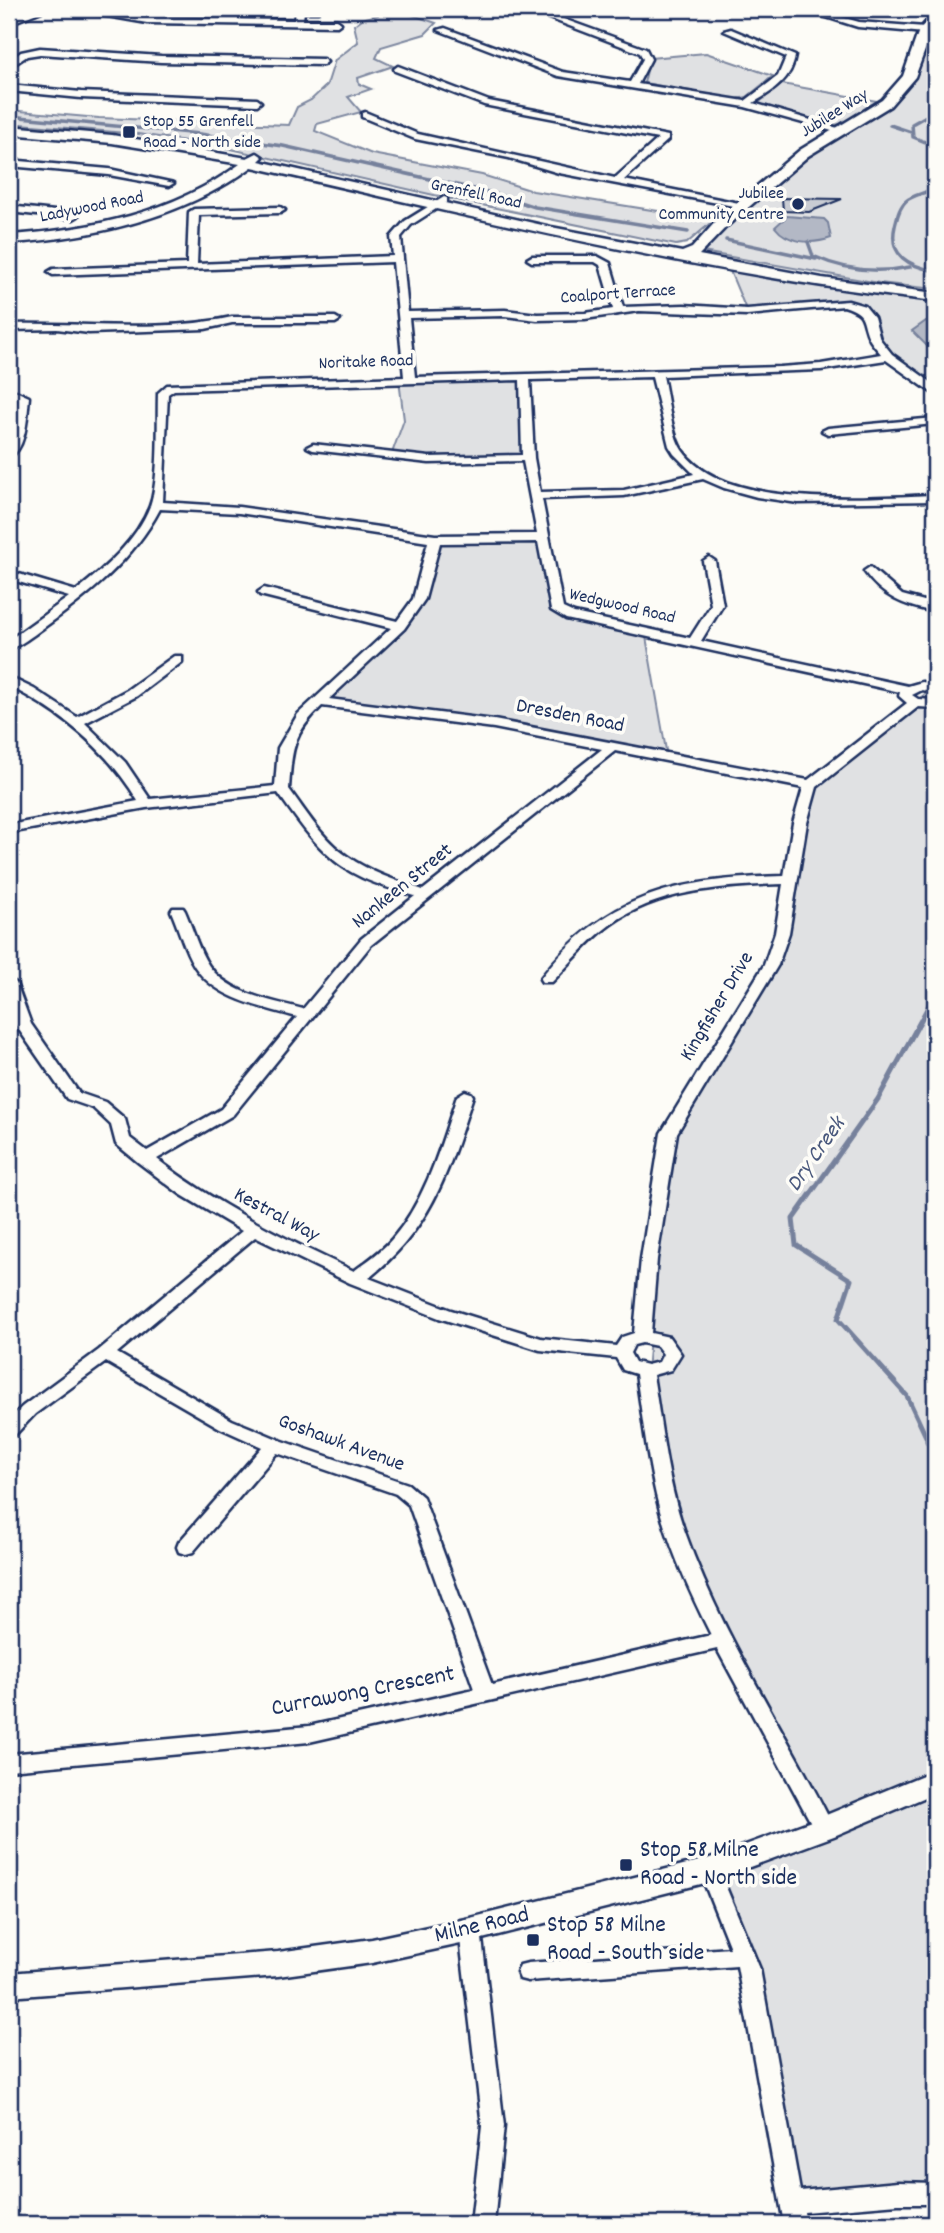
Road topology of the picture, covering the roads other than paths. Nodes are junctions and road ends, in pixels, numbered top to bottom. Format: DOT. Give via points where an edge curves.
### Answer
graph roads {
  1 [pos="41,9"];
  2 [pos="71,9"];
  3 [pos="144,9"];
  4 [pos="529,9"];
  5 [pos="805,9"];
  6 [pos="315,10"];
  7 [pos="935,15"];
  8 [pos="133,19"];
  9 [pos="9,21"];
  10 [pos="298,23"];
  11 [pos="337,23"];
  12 [pos="442,30"];
  13 [pos="925,30"];
  14 [pos="728,31"];
  15 [pos="323,62"];
  16 [pos="9,65"];
  17 [pos="398,69"];
  18 [pos="632,86"];
  19 [pos="9,88"];
  20 [pos="257,102"];
  21 [pos="746,104"];
  22 [pos="365,116"];
  23 [pos="9,124"];
  24 [pos="9,130"];
  25 [pos="843,131"];
  26 [pos="254,159"];
  27 [pos="9,163"];
  28 [pos="617,181"];
  29 [pos="169,183"];
  30 [pos="439,203"];
  31 [pos="744,205"];
  32 [pos="9,209"];
  33 [pos="281,210"];
  34 [pos="73,216"];
  35 [pos="9,239"];
  36 [pos="688,252"];
  37 [pos="396,259"];
  38 [pos="532,259"];
  39 [pos="192,267"];
  40 [pos="53,272"];
  41 [pos="930,292"];
  42 [pos="619,311"];
  43 [pos="404,315"];
  44 [pos="335,320"];
  45 [pos="9,327"];
  46 [pos="888,356"];
  47 [pos="657,374"];
  48 [pos="525,378"];
  49 [pos="410,380"];
  50 [pos="935,390"];
  51 [pos="9,391"];
  52 [pos="935,421"];
  53 [pos="828,431"];
  54 [pos="313,447"];
  55 [pos="9,455"];
  56 [pos="528,458"];
  57 [pos="704,475"];
  58 [pos="537,496"];
  59 [pos="935,498"];
  60 [pos="157,505"];
  61 [pos="542,538"];
  62 [pos="435,539"];
  63 [pos="709,561"];
  64 [pos="870,571"];
  65 [pos="9,575"];
  66 [pos="264,592"];
  67 [pos="76,595"];
  68 [pos="935,608"];
  69 [pos="400,626"];
  70 [pos="694,642"];
  71 [pos="9,645"];
  72 [pos="178,659"];
  73 [pos="9,681"];
  74 [pos="935,687"];
  75 [pos="912,697"];
  76 [pos="319,702"];
  77 [pos="935,704"];
  78 [pos="77,722"];
  79 [pos="611,747"];
  80 [pos="811,785"];
  81 [pos="282,789"];
  82 [pos="146,804"];
  83 [pos="9,829"];
  84 [pos="790,880"];
  85 [pos="426,895"];
  86 [pos="178,911"];
  87 [pos="547,979"];
  88 [pos="9,983"];
  89 [pos="307,1016"];
  90 [pos="16,1026"];
  91 [pos="466,1096"];
  92 [pos="145,1158"];
  93 [pos="253,1230"];
  94 [pos="356,1279"];
  95 [pos="642,1337"];
  96 [pos="621,1353"];
  97 [pos="105,1354"];
  98 [pos="644,1371"];
  99 [pos="9,1430"];
  100 [pos="274,1445"];
  101 [pos="186,1547"];
  102 [pos="722,1640"];
  103 [pos="486,1695"];
  104 [pos="9,1762"];
  105 [pos="935,1781"];
  106 [pos="824,1828"];
  107 [pos="709,1870"];
  108 [pos="470,1930"];
  109 [pos="744,1956"];
  110 [pos="528,1972"];
  111 [pos="9,1985"];
  112 [pos="935,2194"];
  113 [pos="794,2213"];
  114 [pos="483,2224"];
  1 -- 9 [label="main road"];
  2 -- 8 [label="street"];
  3 -- 8 [label="street"];
  4 -- 18 [label="street" via="643,51 647,59"];
  5 -- 13 [label="street" via="858,24"];
  6 -- 10 [label="street" via="300,10"];
  7 -- 13 [label="main road, Jubilee Way"];
  8 -- 10 [label="street"];
  10 -- 11 [label="street"];
  12 -- 18 [label="street" via="540,68"];
  13 -- 25 [label="main road, Jubilee Way" via="909,77 886,103"];
  14 -- 21 [label="street" via="791,56 775,83"];
  15 -- 16 [label="street" via="160,60 40,51 23,54"];
  17 -- 28 [label="street" via="487,103 665,138"];
  18 -- 21 [label="street"];
  19 -- 20 [label="street"];
  21 -- 25 [label="street"];
  22 -- 28 [label="street" via="415,136"];
  23 -- 26 [label="main road, Grenfell Road" via="135,135"];
  24 -- 26 [label="main road, Grenfell Road"];
  25 -- 31 [label="main road, Jubilee Way" via="804,153"];
  26 -- 30 [label="main road, Grenfell Road"];
  26 -- 35 [label="main road, Ladywood Road" via="163,211 67,234"];
  27 -- 29 [label="street"];
  28 -- 31 [label="street"];
  30 -- 36 [label="main road, Grenfell Road"];
  30 -- 37 [label="street" via="400,230"];
  31 -- 36 [label="main road, Jubilee Way"];
  32 -- 34 [label="street"];
  33 -- 39 [label="street" via="194,212"];
  36 -- 41 [label="main road, Grenfell Road" via="833,284"];
  37 -- 39 [label="street"];
  37 -- 43 [label="street"];
  38 -- 42 [label="street" via="597,259 605,263"];
  39 -- 40 [label="street"];
  42 -- 43 [label="street, Coalport Terrace" via="537,317 505,313"];
  42 -- 46 [label="street, Coalport Terrace" via="684,307 747,312 844,303 860,307 869,317"];
  43 -- 49 [label="street"];
  44 -- 45 [label="street" via="232,320 205,326 89,330"];
  46 -- 47 [label="street, Noritake Road" via="821,367"];
  46 -- 50 [label="street"];
  47 -- 48 [label="street, Noritake Road"];
  47 -- 57 [label="street" via="677,451"];
  48 -- 49 [label="street, Noritake Road"];
  48 -- 56 [label="street, Wedgwood Road"];
  49 -- 60 [label="street, Noritake Road" via="171,387 163,393"];
  51 -- 55 [label="street" via="24,397 19,434"];
  52 -- 53 [label="street"];
  54 -- 56 [label="street" via="429,460"];
  56 -- 58 [label="street, Wedgwood Road"];
  57 -- 58 [label="street" via="624,494"];
  57 -- 59 [label="street" via="760,495 795,500"];
  58 -- 61 [label="street, Wedgwood Road"];
  60 -- 62 [label="street" via="239,510"];
  60 -- 67 [label="street, Noritake Road" via="124,556"];
  61 -- 62 [label="street"];
  61 -- 70 [label="street, Wedgwood Road" via="557,610"];
  62 -- 69 [label="street" via="419,599"];
  63 -- 70 [label="street" via="717,606"];
  64 -- 68 [label="street" via="892,598"];
  65 -- 67 [label="street"];
  66 -- 69 [label="street"];
  67 -- 71 [label="street, Noritake Road"];
  69 -- 76 [label="street"];
  70 -- 75 [label="street, Wedgwood Road"];
  72 -- 78 [label="street" via="132,693"];
  73 -- 78 [label="street"];
  74 -- 75 [label="street" via="916,686"];
  75 -- 77 [label="street"];
  75 -- 80 [label="street"];
  76 -- 79 [label="street, Dresden Road" via="494,724"];
  76 -- 81 [label="street" via="303,717 285,748"];
  78 -- 82 [label="street" via="132,777"];
  79 -- 80 [label="street, Dresden Road"];
  79 -- 85 [label="street, Nankeen Street"];
  80 -- 84 [label="street, Kingfisher Drive"];
  81 -- 82 [label="street"];
  81 -- 85 [label="street" via="311,829 341,859"];
  82 -- 83 [label="street"];
  84 -- 87 [label="street" via="747,881 664,895 615,915"];
  84 -- 95 [label="street, Kingfisher Drive" via="782,933 771,965 669,1133"];
  85 -- 89 [label="street, Nankeen Street" via="366,942"];
  86 -- 89 [label="street" via="206,973 263,1002"];
  88 -- 90 [label="street, Kestral Way"];
  89 -- 92 [label="street, Nankeen Street" via="227,1112"];
  90 -- 92 [label="street, Kestral Way" via="73,1096 99,1105 119,1124 122,1140"];
  91 -- 94 [label="street" via="424,1201 398,1243"];
  92 -- 93 [label="street, Kestral Way" via="186,1190"];
  93 -- 94 [label="street, Kestral Way"];
  93 -- 97 [label="street"];
  94 -- 96 [label="street, Kestral Way" via="540,1344"];
  95 -- 96 [label="street" via="628,1341"];
  95 -- 98 [label="street" via="663,1341 671,1354 665,1366"];
  96 -- 98 [label="street" via="629,1366"];
  97 -- 99 [label="street"];
  97 -- 100 [label="street, Goshawk Avenue" via="226,1424"];
  98 -- 102 [label="street" via="661,1481 677,1533"];
  100 -- 101 [label="street"];
  100 -- 103 [label="street, Goshawk Avenue" via="382,1480 417,1502"];
  102 -- 103 [label="street, Currawong Crescent"];
  102 -- 106 [label="street"];
  103 -- 104 [label="street, Currawong Crescent" via="309,1734"];
  105 -- 106 [label="main road, Milne Road"];
  106 -- 107 [label="main road, Milne Road"];
  107 -- 108 [label="main road, Milne Road"];
  107 -- 109 [label="street"];
  108 -- 111 [label="main road, Milne Road" via="372,1951 278,1964"];
  108 -- 114 [label="street" via="493,2126"];
  109 -- 110 [label="street"];
  109 -- 113 [label="street"];
  112 -- 113 [label="street" via="898,2193"];
}
